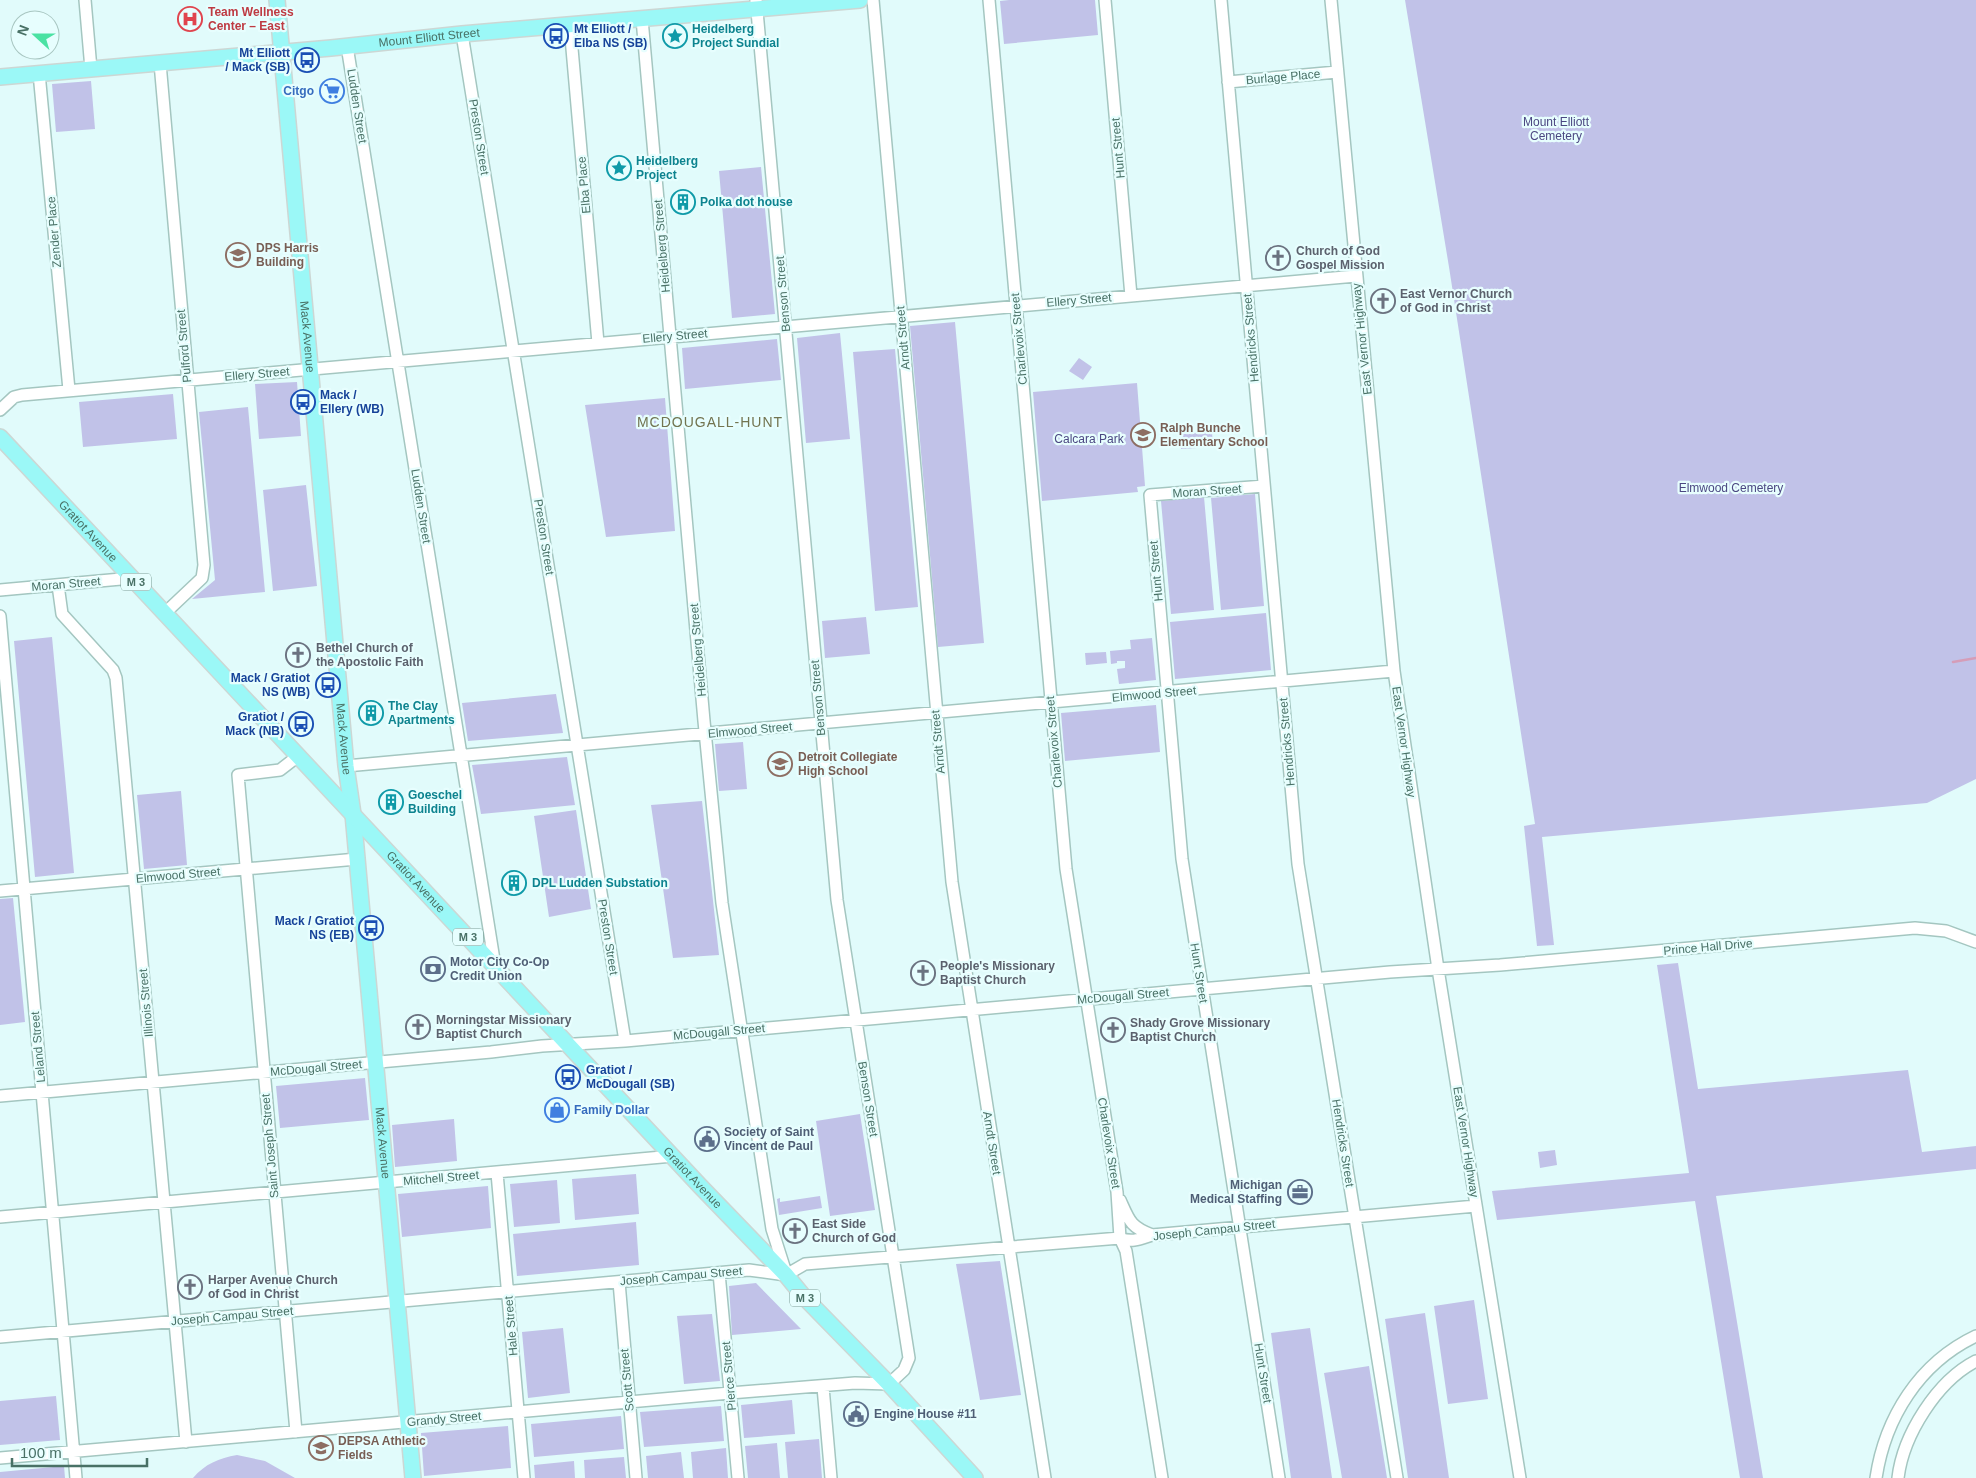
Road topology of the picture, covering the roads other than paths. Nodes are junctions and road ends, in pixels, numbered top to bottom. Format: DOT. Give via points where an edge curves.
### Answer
graph roads {
  1 [pos="85,0"];
  2 [pos="277,0"];
  3 [pos="860,0"];
  4 [pos="873,0"];
  5 [pos="989,0"];
  6 [pos="1105,0"];
  7 [pos="1221,0"];
  8 [pos="1331,0"];
  9 [pos="756,5"];
  10 [pos="642,20"];
  11 [pos="570,26"];
  12 [pos="462,34"];
  13 [pos="347,46"];
  14 [pos="282,52"];
  15 [pos="160,63"];
  16 [pos="91,69"];
  17 [pos="1337,72"];
  18 [pos="39,73"];
  19 [pos="0,77"];
  20 [pos="1228,82"];
  21 [pos="1356,276"];
  22 [pos="1247,286"];
  23 [pos="1131,296"];
  24 [pos="1016,306"];
  25 [pos="901,316"];
  26 [pos="785,326"];
  27 [pos="670,337"];
  28 [pos="598,343"];
  29 [pos="514,351"];
  30 [pos="398,361"];
  31 [pos="310,369"];
  32 [pos="187,380"];
  33 [pos="69,390"];
  34 [pos="0,410"];
  35 [pos="0,437"];
  36 [pos="1264,486"];
  37 [pos="1150,495"];
  38 [pos="132,578"];
  39 [pos="58,585"];
  40 [pos="0,590"];
  41 [pos="165,613"];
  42 [pos="0,616"];
  43 [pos="1394,671"];
  44 [pos="1282,683"];
  45 [pos="1166,693"];
  46 [pos="1051,703"];
  47 [pos="936,714"];
  48 [pos="820,724"];
  49 [pos="705,734"];
  50 [pos="577,746"];
  51 [pos="298,756"];
  52 [pos="461,756"];
  53 [pos="346,766"];
  54 [pos="352,814"];
  55 [pos="356,859"];
  56 [pos="246,868"];
  57 [pos="135,879"];
  58 [pos="24,889"];
  59 [pos="0,891"];
  60 [pos="1976,942"];
  61 [pos="495,966"];
  62 [pos="1438,969"];
  63 [pos="1317,979"];
  64 [pos="1202,989"];
  65 [pos="1086,999"];
  66 [pos="971,1009"];
  67 [pos="855,1020"];
  68 [pos="740,1030"];
  69 [pos="625,1040"];
  70 [pos="568,1044"];
  71 [pos="375,1062"];
  72 [pos="264,1072"];
  73 [pos="153,1082"];
  74 [pos="42,1092"];
  75 [pos="0,1096"];
  76 [pos="673,1156"];
  77 [pos="497,1173"];
  78 [pos="386,1182"];
  79 [pos="275,1192"];
  80 [pos="1117,1192"];
  81 [pos="164,1202"];
  82 [pos="1476,1206"];
  83 [pos="52,1213"];
  84 [pos="1355,1216"];
  85 [pos="0,1218"];
  86 [pos="1240,1227"];
  87 [pos="1152,1235"];
  88 [pos="1120,1238"];
  89 [pos="1009,1247"];
  90 [pos="893,1258"];
  91 [pos="719,1273"];
  92 [pos="786,1275"];
  93 [pos="619,1282"];
  94 [pos="508,1291"];
  95 [pos="396,1301"];
  96 [pos="286,1311"];
  97 [pos="175,1321"];
  98 [pos="63,1332"];
  99 [pos="1976,1336"];
  100 [pos="0,1337"];
  101 [pos="1976,1361"];
  102 [pos="889,1384"];
  103 [pos="823,1387"];
  104 [pos="730,1393"];
  105 [pos="630,1402"];
  106 [pos="518,1412"];
  107 [pos="408,1422"];
  108 [pos="296,1432"];
  109 [pos="186,1442"];
  110 [pos="74,1452"];
  111 [pos="0,1458"];
  112 [pos="76,1478"];
  113 [pos="413,1478"];
  114 [pos="524,1478"];
  115 [pos="636,1478"];
  116 [pos="738,1478"];
  117 [pos="831,1478"];
  118 [pos="975,1478"];
  119 [pos="1045,1478"];
  120 [pos="1162,1478"];
  121 [pos="1279,1478"];
  122 [pos="1397,1478"];
  123 [pos="1520,1478"];
  124 [pos="1876,1478"];
  125 [pos="1898,1478"];
  1 -- 16 [label="street"];
  2 -- 14 [label="main road, Mack Avenue"];
  3 -- 9 [label="main road, Mount Elliott Street"];
  4 -- 25 [label="street, Arndt Street"];
  5 -- 24 [label="street, Charlevoix Street"];
  6 -- 23 [label="street, Hunt Street"];
  7 -- 20 [label="street, Hendricks Street"];
  8 -- 17 [label="street, East Vernor Highway"];
  9 -- 10 [label="main road, Mount Elliott Street"];
  9 -- 26 [label="street, Benson Street"];
  10 -- 11 [label="main road, Mount Elliott Street"];
  10 -- 27 [label="street, Heidelberg Street"];
  11 -- 12 [label="main road, Mount Elliott Street"];
  11 -- 28 [label="street, Elba Place"];
  12 -- 13 [label="main road, Mount Elliott Street"];
  12 -- 29 [label="street, Preston Street"];
  13 -- 14 [label="main road, Mount Elliott Street"];
  13 -- 30 [label="street, Ludden Street"];
  14 -- 15 [label="main road, Mount Elliott Street"];
  14 -- 31 [label="main road, Mack Avenue"];
  15 -- 16 [label="main road, Mount Elliott Street"];
  15 -- 32 [label="street, Pulford Street"];
  16 -- 18 [label="main road, Mount Elliott Street"];
  17 -- 20 [label="street, Burlage Place"];
  17 -- 21 [label="street, East Vernor Highway"];
  18 -- 19 [label="main road, Mount Elliott Street"];
  18 -- 33 [label="street, Zender Place"];
  20 -- 22 [label="street, Hendricks Street"];
  21 -- 22 [label="street, Ellery Street"];
  21 -- 43 [label="street, East Vernor Highway"];
  22 -- 23 [label="street, Ellery Street"];
  22 -- 36 [label="street, Hendricks Street"];
  23 -- 24 [label="street, Ellery Street"];
  24 -- 25 [label="street, Ellery Street"];
  24 -- 46 [label="street, Charlevoix Street"];
  25 -- 26 [label="street, Ellery Street"];
  25 -- 47 [label="street, Arndt Street"];
  26 -- 27 [label="street, Ellery Street"];
  26 -- 48 [label="street, Benson Street"];
  27 -- 28 [label="street, Ellery Street"];
  27 -- 49 [label="street, Heidelberg Street"];
  28 -- 29 [label="street, Ellery Street"];
  29 -- 30 [label="street, Ellery Street"];
  29 -- 50 [label="street, Preston Street"];
  30 -- 31 [label="street, Ellery Street"];
  30 -- 52 [label="street, Ludden Street"];
  31 -- 32 [label="street, Ellery Street"];
  31 -- 53 [label="main road, Mack Avenue"];
  32 -- 33 [label="street, Ellery Street"];
  32 -- 41 [label="street, Pulford Street" via="204,565 202,578"];
  33 -- 34 [label="street, Ellery Street" via="22,394"];
  35 -- 38 [label="main road, Gratiot Avenue / M 3"];
  36 -- 37 [label="street, Moran Street"];
  36 -- 44 [label="street, Hendricks Street"];
  37 -- 45 [label="street, Hunt Street"];
  38 -- 39 [label="street, Moran Street"];
  38 -- 41 [label="main road, Gratiot Avenue / M 3"];
  39 -- 40 [label="street, Moran Street"];
  39 -- 57 [label="street, Illinois Street" via="62,614 115,674"];
  41 -- 51 [label="main road, Gratiot Avenue / M 3"];
  42 -- 58 [label="street, Leland Street"];
  43 -- 44 [label="street, Elmwood Street"];
  43 -- 62 [label="street, East Vernor Highway"];
  44 -- 45 [label="street, Elmwood Street"];
  44 -- 63 [label="street, Hendricks Street" via="1298,864"];
  45 -- 46 [label="street, Elmwood Street"];
  45 -- 64 [label="street, Hunt Street" via="1182,859"];
  46 -- 47 [label="street, Elmwood Street"];
  46 -- 65 [label="street, Charlevoix Street" via="1068,885"];
  47 -- 48 [label="street, Elmwood Street"];
  47 -- 66 [label="street, Arndt Street" via="952,882"];
  48 -- 49 [label="street, Elmwood Street"];
  48 -- 67 [label="street, Benson Street" via="836,900"];
  49 -- 50 [label="street, Elmwood Street"];
  49 -- 68 [label="street, Heidelberg Street" via="722,903"];
  50 -- 52 [label="street, Elmwood Street"];
  50 -- 69 [label="street, Preston Street"];
  51 -- 54 [label="main road, Gratiot Avenue / M 3"];
  51 -- 56 [label="street, Saint Joseph Street" via="280,770 238,775"];
  52 -- 53 [label="street, Elmwood Street"];
  52 -- 61 [label="street, Ludden Street"];
  53 -- 54 [label="main road, Mack Avenue"];
  54 -- 55 [label="main road, Mack Avenue"];
  54 -- 61 [label="main road, Gratiot Avenue / M 3"];
  55 -- 56 [label="street, Elmwood Street"];
  55 -- 71 [label="main road, Mack Avenue"];
  56 -- 57 [label="street, Elmwood Street"];
  56 -- 72 [label="street, Saint Joseph Street"];
  57 -- 58 [label="street, Elmwood Street"];
  57 -- 73 [label="street, Illinois Street"];
  58 -- 59 [label="street, Elmwood Street"];
  58 -- 74 [label="street, Leland Street"];
  60 -- 62 [label="street, Prince Hall Drive" via="1946,931 1915,928"];
  61 -- 70 [label="main road, Gratiot Avenue / M 3"];
  62 -- 63 [label="street, McDougall Street"];
  62 -- 82 [label="street, East Vernor Highway"];
  63 -- 64 [label="street, McDougall Street"];
  63 -- 84 [label="street, Hendricks Street"];
  64 -- 65 [label="street, McDougall Street"];
  64 -- 86 [label="street, Hunt Street"];
  65 -- 66 [label="street, McDougall Street"];
  65 -- 80 [label="street, Charlevoix Street"];
  66 -- 67 [label="street, McDougall Street"];
  66 -- 89 [label="street, Arndt Street"];
  67 -- 68 [label="street, McDougall Street"];
  67 -- 90 [label="street, Benson Street"];
  68 -- 69 [label="street, McDougall Street"];
  68 -- 92 [label="street, Heidelberg Street" via="772,1229"];
  69 -- 70 [label="street, McDougall Street"];
  70 -- 71 [label="street, McDougall Street"];
  70 -- 76 [label="main road, Gratiot Avenue / M 3"];
  71 -- 72 [label="street, McDougall Street"];
  71 -- 78 [label="main road, Mack Avenue"];
  72 -- 73 [label="street, McDougall Street"];
  72 -- 79 [label="street, Saint Joseph Street"];
  73 -- 74 [label="street, McDougall Street"];
  73 -- 81 [label="street, Illinois Street"];
  74 -- 75 [label="street, McDougall Street"];
  74 -- 83 [label="street, Leland Street"];
  76 -- 77 [label="street, Mitchell Street"];
  76 -- 92 [label="main road, Gratiot Avenue / M 3"];
  77 -- 78 [label="street, Mitchell Street"];
  77 -- 94 [label="street, Hale Street"];
  78 -- 79 [label="street, Mitchell Street"];
  78 -- 95 [label="main road, Mack Avenue"];
  79 -- 81 [label="street, Mitchell Street"];
  79 -- 96 [label="street, Saint Joseph Street"];
  80 -- 87 [label="street" via="1131,1224"];
  80 -- 88 [label="street, Charlevoix Street"];
  81 -- 83 [label="street, Mitchell Street"];
  81 -- 97 [label="street, Illinois Street"];
  82 -- 84 [label="street, Joseph Campau Street"];
  82 -- 123 [label="street, East Vernor Highway"];
  83 -- 85 [label="street, Mitchell Street"];
  83 -- 98 [label="street, Leland Street"];
  84 -- 86 [label="street, Joseph Campau Street"];
  84 -- 122 [label="street, Hendricks Street"];
  86 -- 87 [label="street, Joseph Campau Street"];
  86 -- 121 [label="street, Hunt Street"];
  87 -- 88 [label="street, Joseph Campau Street" via="1128,1241"];
  88 -- 89 [label="street, Joseph Campau Street"];
  88 -- 120 [label="street, Charlevoix Street" via="1126,1251"];
  89 -- 90 [label="street, Joseph Campau Street"];
  89 -- 119 [label="street, Arndt Street"];
  90 -- 92 [label="street, Joseph Campau Street" via="805,1264"];
  90 -- 102 [label="street, Benson Street" via="909,1358 904,1370"];
  91 -- 92 [label="street, Joseph Campau Street" via="749,1270"];
  91 -- 93 [label="street, Joseph Campau Street"];
  91 -- 104 [label="street, Pierce Street"];
  92 -- 102 [label="main road, Gratiot Avenue / M 3"];
  93 -- 94 [label="street, Joseph Campau Street"];
  93 -- 105 [label="street, Scott Street"];
  94 -- 95 [label="street, Joseph Campau Street"];
  94 -- 106 [label="street, Hale Street"];
  95 -- 96 [label="street, Joseph Campau Street"];
  95 -- 107 [label="main road, Mack Avenue"];
  96 -- 97 [label="street, Joseph Campau Street"];
  96 -- 108 [label="street, Saint Joseph Street"];
  97 -- 98 [label="street, Joseph Campau Street"];
  97 -- 109 [label="street, Illinois Street"];
  98 -- 100 [label="street, Joseph Campau Street"];
  98 -- 110 [label="street, Leland Street"];
  99 -- 124 [label="street" via="1937,1362 1912,1388 1890,1424 1878,1460"];
  101 -- 125 [label="street" via="1949,1381 1922,1413 1908,1442"];
  102 -- 103 [label="street, Grandy Street" via="855,1383"];
  102 -- 118 [label="main road, Gratiot Avenue / M 3"];
  103 -- 104 [label="street, Grandy Street"];
  103 -- 117 [label="street"];
  104 -- 105 [label="street, Grandy Street"];
  104 -- 116 [label="street, Pierce Street"];
  105 -- 106 [label="street, Grandy Street"];
  105 -- 115 [label="street, Scott Street"];
  106 -- 107 [label="street, Grandy Street"];
  106 -- 114 [label="street, Hale Street"];
  107 -- 108 [label="street, Grandy Street"];
  107 -- 113 [label="main road, Mack Avenue"];
  108 -- 109 [label="street, Grandy Street"];
  109 -- 110 [label="street, Grandy Street"];
  110 -- 111 [label="street, Grandy Street"];
  110 -- 112 [label="street, Leland Street"];
}
